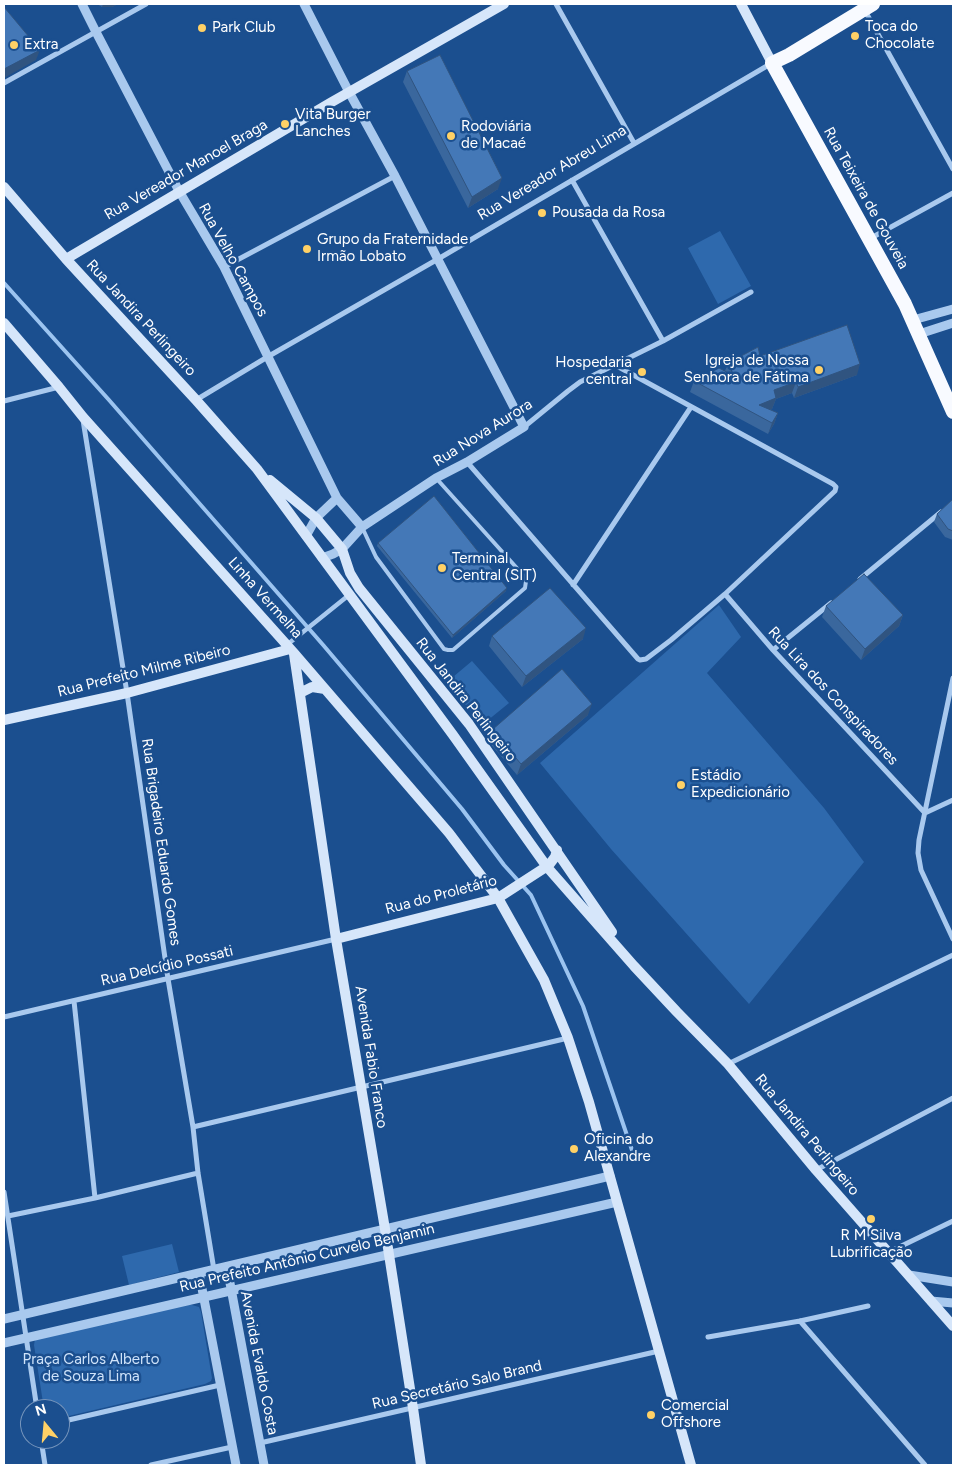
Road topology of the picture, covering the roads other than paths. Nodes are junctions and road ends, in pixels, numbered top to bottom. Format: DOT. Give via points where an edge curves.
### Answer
graph roads {
  1 [pos="82,4"];
  2 [pos="146,4"];
  3 [pos="304,4"];
  4 [pos="504,4"];
  5 [pos="556,4"];
  6 [pos="741,4"];
  7 [pos="868,6"];
  8 [pos="96,32"];
  9 [pos="772,63"];
  10 [pos="4,83"];
  11 [pos="349,92"];
  12 [pos="634,144"];
  13 [pos="953,169"];
  14 [pos="395,176"];
  15 [pos="572,180"];
  16 [pos="4,187"];
  17 [pos="180,191"];
  18 [pos="953,193"];
  19 [pos="870,238"];
  20 [pos="66,258"];
  21 [pos="438,260"];
  22 [pos="224,268"];
  23 [pos="751,292"];
  24 [pos="953,309"];
  25 [pos="913,320"];
  26 [pos="4,323"];
  27 [pos="953,324"];
  28 [pos="919,334"];
  29 [pos="663,341"];
  30 [pos="269,356"];
  31 [pos="615,365"];
  32 [pos="59,387"];
  33 [pos="196,400"];
  34 [pos="4,401"];
  35 [pos="691,407"];
  36 [pos="953,412"];
  37 [pos="83,417"];
  38 [pos="524,427"];
  39 [pos="467,462"];
  40 [pos="256,469"];
  41 [pos="436,478"];
  42 [pos="338,498"];
  43 [pos="946,508"];
  44 [pos="316,518"];
  45 [pos="362,527"];
  46 [pos="306,536"];
  47 [pos="342,549"];
  48 [pos="322,558"];
  49 [pos="856,582"];
  50 [pos="573,585"];
  51 [pos="725,594"];
  52 [pos="349,595"];
  53 [pos="833,601"];
  54 [pos="290,649"];
  55 [pos="773,650"];
  56 [pos="953,678"];
  57 [pos="325,689"];
  58 [pos="127,692"];
  59 [pos="300,693"];
  60 [pos="4,720"];
  61 [pos="469,724"];
  62 [pos="453,735"];
  63 [pos="953,800"];
  64 [pos="925,813"];
  65 [pos="557,850"];
  66 [pos="547,867"];
  67 [pos="500,897"];
  68 [pos="336,939"];
  69 [pos="953,939"];
  70 [pos="953,956"];
  71 [pos="634,966"];
  72 [pos="168,979"];
  73 [pos="74,1001"];
  74 [pos="4,1017"];
  75 [pos="568,1038"];
  76 [pos="728,1064"];
  77 [pos="361,1088"];
  78 [pos="953,1098"];
  79 [pos="193,1127"];
  80 [pos="816,1170"];
  81 [pos="198,1174"];
  82 [pos="610,1176"];
  83 [pos="4,1192"];
  84 [pos="95,1198"];
  85 [pos="617,1202"];
  86 [pos="8,1216"];
  87 [pos="953,1221"];
  88 [pos="385,1229"];
  89 [pos="889,1252"];
  90 [pos="389,1254"];
  91 [pos="227,1267"];
  92 [pos="214,1270"];
  93 [pos="199,1273"];
  94 [pos="909,1275"];
  95 [pos="953,1282"];
  96 [pos="230,1290"];
  97 [pos="204,1296"];
  98 [pos="931,1301"];
  99 [pos="953,1303"];
  100 [pos="868,1306"];
  101 [pos="23,1314"];
  102 [pos="4,1319"];
  103 [pos="800,1321"];
  104 [pos="953,1326"];
  105 [pos="27,1337"];
  106 [pos="708,1337"];
  107 [pos="4,1343"];
  108 [pos="659,1351"];
  109 [pos="220,1385"];
  110 [pos="36,1399"];
  111 [pos="413,1408"];
  112 [pos="70,1420"];
  113 [pos="260,1443"];
  114 [pos="232,1447"];
  115 [pos="43,1449"];
  116 [pos="45,1465"];
  117 [pos="151,1465"];
  118 [pos="236,1465"];
  119 [pos="264,1465"];
  120 [pos="421,1465"];
  121 [pos="691,1465"];
  122 [pos="925,1465"];
  1 -- 8 [label="street, Rua Velho Campos"];
  2 -- 8 [label="street"];
  3 -- 11 [label="street"];
  4 -- 11 [label="main road, Rua Vereador Manoel Braga"];
  5 -- 12 [label="street"];
  6 -- 9 [label="main road, Rua Teixeira de Gouveia"];
  7 -- 9 [label="highway, Rua Vereador Abreu Lima"];
  7 -- 13 [label="street"];
  8 -- 10 [label="street"];
  8 -- 17 [label="street, Rua Velho Campos"];
  9 -- 12 [label="street, Rua Vereador Abreu Lima"];
  9 -- 19 [label="highway, Rua Teixeira de Gouveia"];
  11 -- 14 [label="street"];
  11 -- 17 [label="main road, Rua Vereador Manoel Braga"];
  12 -- 15 [label="street, Rua Vereador Abreu Lima"];
  14 -- 21 [label="street"];
  14 -- 22 [label="street"];
  15 -- 21 [label="street, Rua Vereador Abreu Lima"];
  15 -- 29 [label="street"];
  16 -- 20 [label="main road, Rua Jandira Perlingeiro"];
  17 -- 20 [label="main road, Rua Vereador Manoel Braga"];
  17 -- 22 [label="street, Rua Velho Campos"];
  18 -- 19 [label="street"];
  19 -- 25 [label="highway, Rua Teixeira de Gouveia"];
  20 -- 33 [label="main road, Rua Jandira Perlingeiro"];
  21 -- 30 [label="street, Rua Vereador Abreu Lima"];
  21 -- 38 [label="street"];
  22 -- 30 [label="street, Rua Velho Campos"];
  23 -- 29 [label="street, Rua Nova Aurora"];
  24 -- 25 [label="street"];
  25 -- 28 [label="highway, Rua Teixeira de Gouveia"];
  26 -- 32 [label="main road, Linha Vermelha"];
  27 -- 28 [label="street"];
  28 -- 36 [label="highway, Rua Teixeira de Gouveia"];
  29 -- 31 [label="street, Rua Nova Aurora"];
  30 -- 33 [label="street, Rua Vereador Abreu Lima"];
  30 -- 42 [label="street, Rua Velho Campos"];
  31 -- 35 [label="street"];
  31 -- 38 [label="street, Rua Nova Aurora" via="580,382"];
  32 -- 34 [label="street"];
  32 -- 37 [label="main road, Linha Vermelha"];
  33 -- 40 [label="main road, Rua Jandira Perlingeiro"];
  35 -- 50 [label="street"];
  35 -- 51 [label="street" via="836,487"];
  37 -- 54 [label="main road, Linha Vermelha"];
  37 -- 58 [label="street, Rua Brigadeiro Eduardo Gomes"];
  38 -- 39 [label="street, Rua Nova Aurora"];
  39 -- 41 [label="street, Rua Nova Aurora"];
  39 -- 50 [label="street"];
  40 -- 44 [label="main road, Rua Jandira Perlingeiro"];
  40 -- 46 [label="main road, Rua Jandira Perlingeiro"];
  41 -- 45 [label="street, Rua Nova Aurora"];
  41 -- 45 [label="lane" via="526,582 525,588 453,650 444,649 376,557"];
  42 -- 44 [label="street"];
  42 -- 45 [label="street, Rua Velho Campos"];
  43 -- 49 [label="street"];
  44 -- 46 [label="street"];
  44 -- 47 [label="main road, Rua Jandira Perlingeiro"];
  45 -- 47 [label="street, Rua Nova Aurora"];
  46 -- 48 [label="main road, Rua Jandira Perlingeiro"];
  47 -- 48 [label="street"];
  47 -- 61 [label="main road, Rua Jandira Perlingeiro" via="359,588"];
  48 -- 52 [label="main road, Rua Jandira Perlingeiro"];
  50 -- 51 [label="street" via="640,660 671,640"];
  51 -- 55 [label="street, Rua Lira dos Conspiradores"];
  52 -- 54 [label="street" via="302,633"];
  52 -- 62 [label="main road, Rua Jandira Perlingeiro"];
  53 -- 55 [label="street"];
  54 -- 57 [label="main road, Linha Vermelha"];
  54 -- 58 [label="main road, Rua Prefeito Milme Ribeiro"];
  54 -- 59 [label="main road, Avenida Fabio Franco"];
  55 -- 64 [label="street, Rua Lira dos Conspiradores"];
  56 -- 64 [label="street"];
  57 -- 59 [label="main road" via="312,687"];
  57 -- 67 [label="main road, Linha Vermelha"];
  58 -- 60 [label="main road, Rua Prefeito Milme Ribeiro"];
  58 -- 72 [label="street, Rua Brigadeiro Eduardo Gomes"];
  59 -- 68 [label="main road, Avenida Fabio Franco"];
  61 -- 62 [label="main road" via="458,728"];
  61 -- 65 [label="main road, Rua Jandira Perlingeiro"];
  62 -- 66 [label="main road, Rua Jandira Perlingeiro"];
  63 -- 64 [label="street"];
  64 -- 69 [label="street" via="918,862"];
  65 -- 66 [label="main road"];
  65 -- 71 [label="main road, Rua Jandira Perlingeiro"];
  66 -- 67 [label="main road, Rua do Proletário"];
  66 -- 71 [label="main road, Rua Jandira Perlingeiro"];
  67 -- 68 [label="main road, Rua do Proletário"];
  67 -- 75 [label="main road, Linha Vermelha" via="544,980"];
  68 -- 72 [label="street, Rua Delcídio Possati"];
  68 -- 77 [label="main road, Avenida Fabio Franco"];
  70 -- 76 [label="street"];
  71 -- 76 [label="main road, Rua Jandira Perlingeiro"];
  72 -- 73 [label="street, Rua Delcídio Possati"];
  72 -- 79 [label="street, Rua Brigadeiro Eduardo Gomes"];
  73 -- 74 [label="street, Rua Delcídio Possati"];
  73 -- 84 [label="street"];
  75 -- 77 [label="street"];
  75 -- 82 [label="main road, Linha Vermelha"];
  76 -- 80 [label="main road, Rua Jandira Perlingeiro"];
  77 -- 79 [label="street"];
  77 -- 88 [label="main road, Avenida Fabio Franco"];
  78 -- 80 [label="street"];
  79 -- 81 [label="street, Rua Brigadeiro Eduardo Gomes"];
  80 -- 89 [label="main road, Rua Jandira Perlingeiro"];
  81 -- 84 [label="street"];
  81 -- 92 [label="street, Rua Brigadeiro Eduardo Gomes"];
  82 -- 85 [label="main road, Linha Vermelha"];
  82 -- 88 [label="street, Rua Prefeito Antônio Curvelo Benjamin"];
  83 -- 86 [label="street"];
  84 -- 86 [label="street"];
  85 -- 90 [label="street, Rua Prefeito Antônio Curvelo Benjamin"];
  85 -- 108 [label="main road, Linha Vermelha"];
  86 -- 101 [label="street"];
  87 -- 89 [label="street"];
  88 -- 90 [label="main road, Avenida Fabio Franco"];
  88 -- 91 [label="street, Rua Prefeito Antônio Curvelo Benjamin"];
  89 -- 94 [label="main road, Rua Jandira Perlingeiro"];
  90 -- 96 [label="street, Rua Prefeito Antônio Curvelo Benjamin"];
  90 -- 111 [label="main road, Avenida Fabio Franco"];
  91 -- 92 [label="street, Rua Prefeito Antônio Curvelo Benjamin"];
  91 -- 96 [label="street, Avenida Evaldo Costa"];
  92 -- 93 [label="street, Rua Prefeito Antônio Curvelo Benjamin"];
  93 -- 97 [label="street"];
  93 -- 101 [label="street, Rua Prefeito Antônio Curvelo Benjamin"];
  94 -- 95 [label="street"];
  94 -- 98 [label="main road, Rua Jandira Perlingeiro"];
  96 -- 97 [label="street, Rua Prefeito Antônio Curvelo Benjamin"];
  96 -- 113 [label="street, Avenida Evaldo Costa"];
  97 -- 105 [label="street, Rua Prefeito Antônio Curvelo Benjamin"];
  97 -- 109 [label="street"];
  98 -- 99 [label="street"];
  98 -- 104 [label="main road, Rua Jandira Perlingeiro"];
  100 -- 103 [label="street"];
  101 -- 102 [label="street, Rua Prefeito Antônio Curvelo Benjamin"];
  101 -- 105 [label="street"];
  103 -- 106 [label="street"];
  103 -- 122 [label="street"];
  105 -- 107 [label="street, Rua Prefeito Antônio Curvelo Benjamin"];
  105 -- 110 [label="street"];
  108 -- 111 [label="street, Rua Secretário Salo Brand"];
  108 -- 121 [label="main road, Linha Vermelha"];
  109 -- 112 [label="street"];
  109 -- 114 [label="street"];
  111 -- 113 [label="street, Rua Secretário Salo Brand"];
  111 -- 120 [label="main road, Avenida Fabio Franco"];
  113 -- 119 [label="street, Avenida Evaldo Costa"];
  114 -- 117 [label="street"];
  114 -- 118 [label="street"];
  115 -- 116 [label="street"];
}
